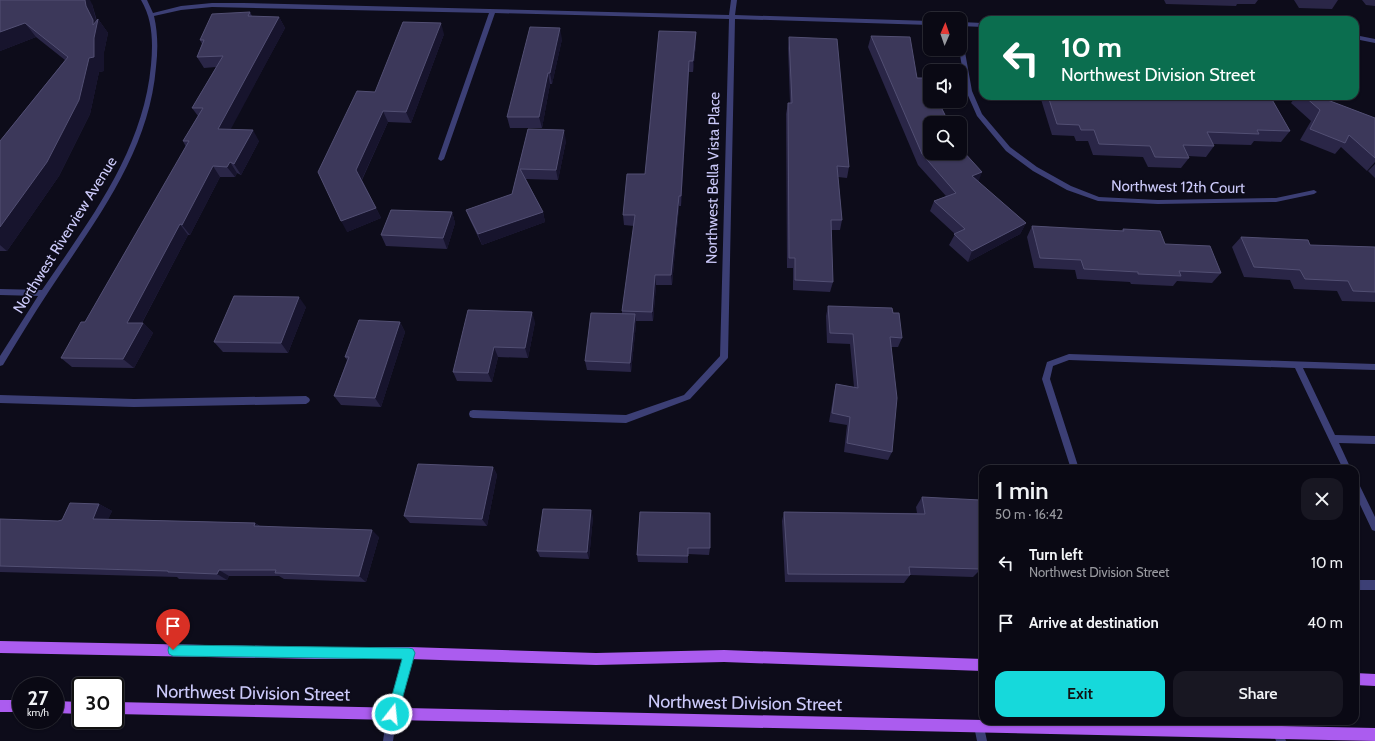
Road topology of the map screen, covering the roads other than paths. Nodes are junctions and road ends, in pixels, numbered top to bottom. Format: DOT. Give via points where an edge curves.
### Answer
graph roads {
  1 [pos="144,0"];
  2 [pos="734,0"];
  3 [pos="492,12"];
  4 [pos="151,15"];
  5 [pos="732,16"];
  6 [pos="923,23"];
  7 [pos="967,24"];
  8 [pos="979,25"];
  9 [pos="1359,38"];
  10 [pos="1375,41"];
  11 [pos="963,56"];
  12 [pos="441,160"];
  13 [pos="1314,192"];
  14 [pos="0,292"];
  15 [pos="44,293"];
  16 [pos="0,363"];
  17 [pos="1297,364"];
  18 [pos="1375,367"];
  19 [pos="0,399"];
  20 [pos="306,400"];
  21 [pos="473,414"];
  22 [pos="1333,439"];
  23 [pos="1375,440"];
  24 [pos="1073,465"];
  25 [pos="1346,465"];
  26 [pos="1359,493"];
  27 [pos="1375,527"];
  28 [pos="1359,585"];
  29 [pos="1375,585"];
  30 [pos="0,647"];
  31 [pos="409,653"];
  32 [pos="979,666"];
  33 [pos="1359,679"];
  34 [pos="1375,680"];
  35 [pos="0,706"];
  36 [pos="12,706"];
  37 [pos="124,708"];
  38 [pos="392,714"];
  39 [pos="979,726"];
  40 [pos="1278,732"];
  41 [pos="1375,735"];
  42 [pos="388,741"];
  43 [pos="982,741"];
  1 -- 4 [label="street, Northwest Riverview Avenue"];
  2 -- 5 [label="street, Northwest Bella Vista Place"];
  3 -- 4 [label="street" via="212,5 181,8"];
  3 -- 5 [label="street"];
  3 -- 12 [label="street"];
  4 -- 15 [label="street, Northwest Riverview Avenue" via="155,38 154,62 147,106 138,136 122,171"];
  5 -- 6 [label="street"];
  5 -- 21 [label="street, Northwest Bella Vista Place" via="724,357 686,397 626,419"];
  7 -- 8 [label="street"];
  9 -- 10 [label="street"];
  11 -- 13 [label="street, Northwest 12th Court" via="969,91 979,115 1008,149 1035,169 1069,188 1098,199 1158,202 1276,200"];
  14 -- 15 [label="street"];
  15 -- 16 [label="street, Northwest Riverview Avenue"];
  17 -- 18 [label="street"];
  17 -- 22 [label="street"];
  17 -- 24 [label="street" via="1069,357 1050,364 1046,379"];
  19 -- 20 [label="street" via="134,403"];
  22 -- 23 [label="street"];
  22 -- 25 [label="street"];
  26 -- 27 [label="street"];
  28 -- 29 [label="street"];
  30 -- 31 [label="main road"];
  31 -- 32 [label="main road" via="596,659 724,656"];
  31 -- 38 [label="street"];
  33 -- 34 [label="main road"];
  35 -- 36 [label="main road"];
  37 -- 38 [label="main road, Northwest Division Street"];
  38 -- 39 [label="main road, Northwest Division Street"];
  38 -- 42 [label="street"];
  39 -- 40 [label="main road, Northwest Division Street"];
  39 -- 43 [label="street"];
  40 -- 41 [label="main road, Northwest Division Street"];
}
